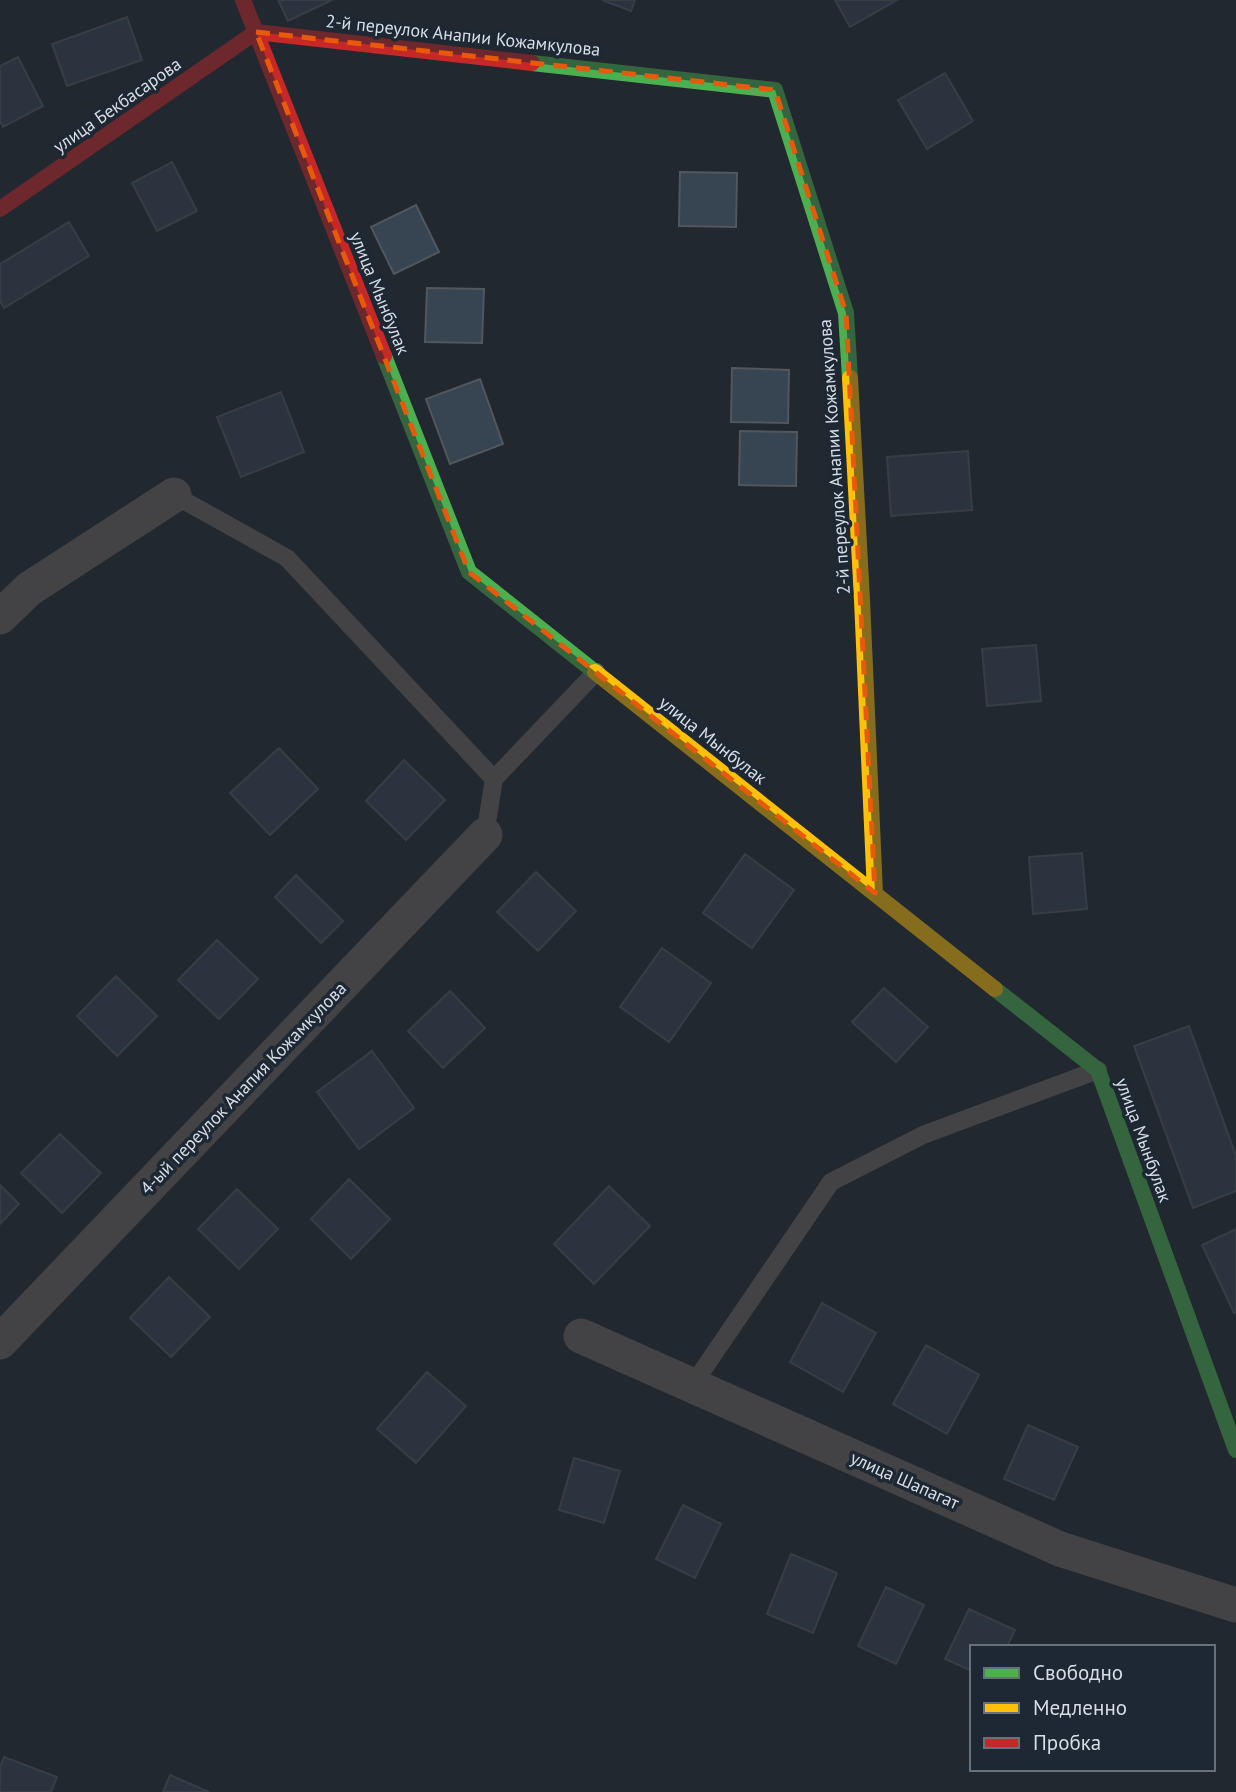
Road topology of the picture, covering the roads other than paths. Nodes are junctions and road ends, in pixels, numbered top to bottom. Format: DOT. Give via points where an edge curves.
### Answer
graph roads {
  1 [pos="243,0"];
  2 [pos="256,32"];
  3 [pos="0,209"];
  4 [pos="174,495"];
  5 [pos="0,617"];
  6 [pos="596,673"];
  7 [pos="494,779"];
  8 [pos="485,835"];
  9 [pos="875,893"];
  10 [pos="1098,1070"];
  11 [pos="581,1336"];
  12 [pos="0,1342"];
  13 [pos="692,1385"];
  14 [pos="1229,1413"];
  15 [pos="1236,1450"];
  16 [pos="1236,1605"];
  1 -- 2 [label="street, улица Мынбулак"];
  2 -- 3 [label="street, улица Бекбасарова"];
  2 -- 6 [label="street, улица Мынбулак" via="469,572"];
  2 -- 9 [label="street, 2-й переулок Анапии Кожамкулова" via="775,90 846,313"];
  4 -- 5 [label="street" via="29,589"];
  4 -- 7 [label="lane" via="287,558"];
  6 -- 7 [label="lane"];
  6 -- 9 [label="street, улица Мынбулак"];
  7 -- 8 [label="lane"];
  8 -- 12 [label="street, 4-ый переулок Анапия Кожамкулова"];
  9 -- 10 [label="street, улица Мынбулак"];
  10 -- 13 [label="lane" via="923,1135 831,1182"];
  10 -- 14 [label="street, улица Мынбулак"];
  11 -- 13 [label="street, улица Шапагат"];
  13 -- 16 [label="street, улица Шапагат" via="1060,1549"];
  14 -- 15 [label="street, улица Мынбулак"];
}
